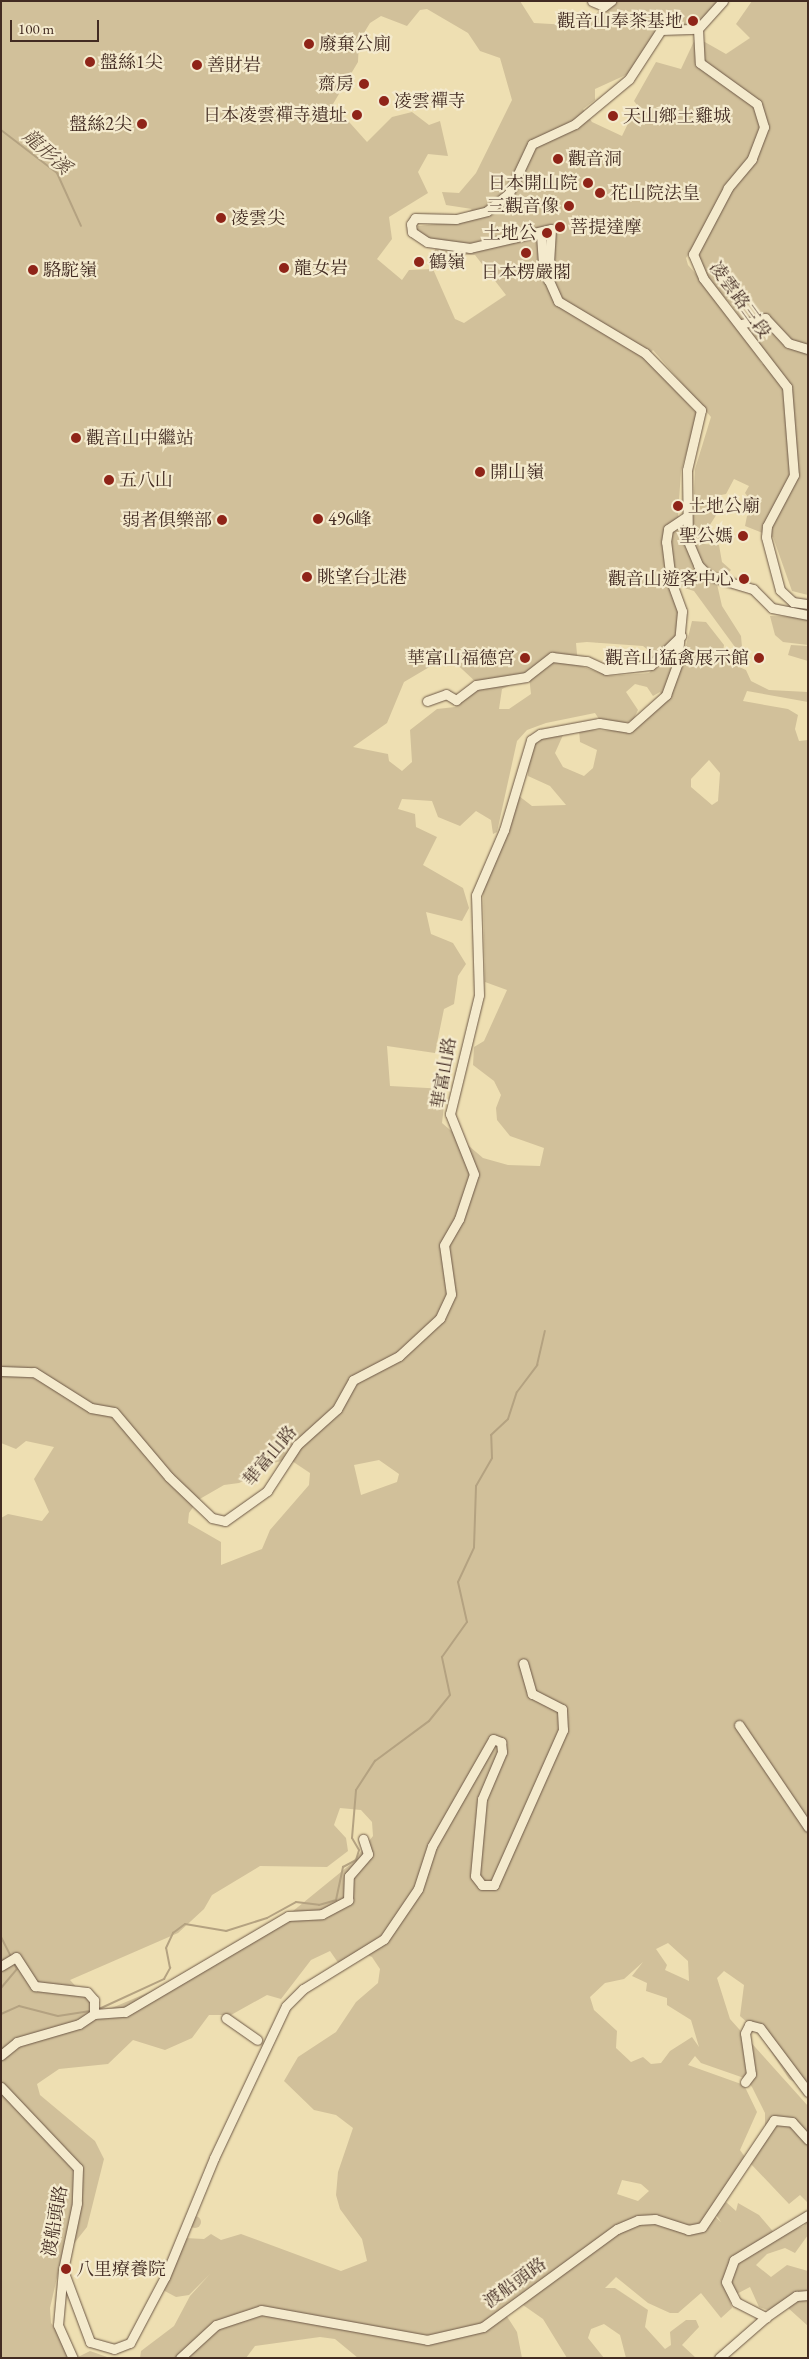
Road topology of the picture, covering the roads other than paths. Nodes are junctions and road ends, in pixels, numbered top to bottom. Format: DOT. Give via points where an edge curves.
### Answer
graph roads {
  1 [pos="592,1"];
  2 [pos="611,1"];
  3 [pos="723,1"];
  4 [pos="698,28"];
  5 [pos="741,324"];
  6 [pos="808,349"];
  7 [pos="686,517"];
  8 [pos="808,604"];
  9 [pos="808,615"];
  10 [pos="682,636"];
  11 [pos="427,701"];
  12 [pos="1,1371"];
  13 [pos="523,1664"];
  14 [pos="739,1725"];
  15 [pos="808,1827"];
  16 [pos="363,1839"];
  17 [pos="1,1950"];
  18 [pos="7,1960"];
  19 [pos="94,2014"];
  20 [pos="226,2018"];
  21 [pos="257,2040"];
  22 [pos="1,2055"];
  23 [pos="745,2082"];
  24 [pos="1,2087"];
  25 [pos="808,2092"];
  26 [pos="808,2140"];
  27 [pos="808,2215"];
  28 [pos="63,2270"];
  29 [pos="808,2295"];
  30 [pos="766,2317"];
  31 [pos="73,2358"];
  32 [pos="180,2358"];
  33 [pos="719,2358"];
  1 -- 2 [label="street" via="604,6"];
  3 -- 4 [label="street"];
  4 -- 5 [label="street, 凌雲路三段" via="702,67 757,104 763,116 764,127 752,159 728,188 693,254 703,278"];
  4 -- 7 [label="street" via="660,30 628,79 575,124 532,144 509,194 487,211 456,219 415,218 410,228 427,242 470,248 551,229 548,280 558,301 645,353 697,402 702,420 687,470"];
  5 -- 6 [label="street" via="765,318 788,343"];
  5 -- 8 [label="street, 凌雲路三段" via="787,387 794,475 766,526 766,537 780,590 793,602"];
  7 -- 9 [label="street" via="692,553 709,576 753,589 772,608"];
  7 -- 10 [label="street, 華富山路" via="668,529 665,552 682,610"];
  10 -- 11 [label="street" via="651,665 606,670 587,661 552,657 526,677 476,686 456,700 446,694"];
  10 -- 12 [label="street, 華富山路" via="669,688 634,726 624,729 599,723 540,734 523,755 514,799 474,908 480,995 450,1114 474,1174 459,1219 444,1245 451,1294 440,1318 399,1356 353,1380 337,1410 297,1445 267,1490 225,1521 212,1518 168,1477 114,1412 91,1408 34,1372"];
  13 -- 28 [label="street" via="532,1694 562,1709 563,1730 494,1885 482,1886 475,1876 482,1799 502,1752 501,1742 493,1739 432,1846 418,1889 384,1939 302,1989 286,2006 214,2158 165,2277 130,2343 114,2349 90,2342"];
  14 -- 15 [label="street"];
  16 -- 19 [label="street" via="368,1854 349,1876 348,1900 322,1914 288,1916 125,2012"];
  17 -- 18 [label="street"];
  18 -- 19 [label="street" via="22,1962 41,1990 87,1992 94,2000"];
  19 -- 22 [label="street" via="79,2024 17,2042"];
  20 -- 21 [label="street"];
  23 -- 25 [label="street" via="751,2074 745,2033 749,2025 760,2028"];
  24 -- 28 [label="street, 渡船頭路" via="78,2168 78,2203"];
  26 -- 32 [label="street, 渡船頭路" via="792,2122 774,2120 702,2226 688,2230 655,2219 638,2220 617,2230 483,2326 427,2340 261,2310 216,2325"];
  27 -- 30 [label="street" via="744,2253 728,2270 728,2293 736,2302"];
  28 -- 31 [label="street, 渡船頭路" via="58,2325"];
  29 -- 30 [label="street" via="796,2296"];
  30 -- 33 [label="street"];
}
